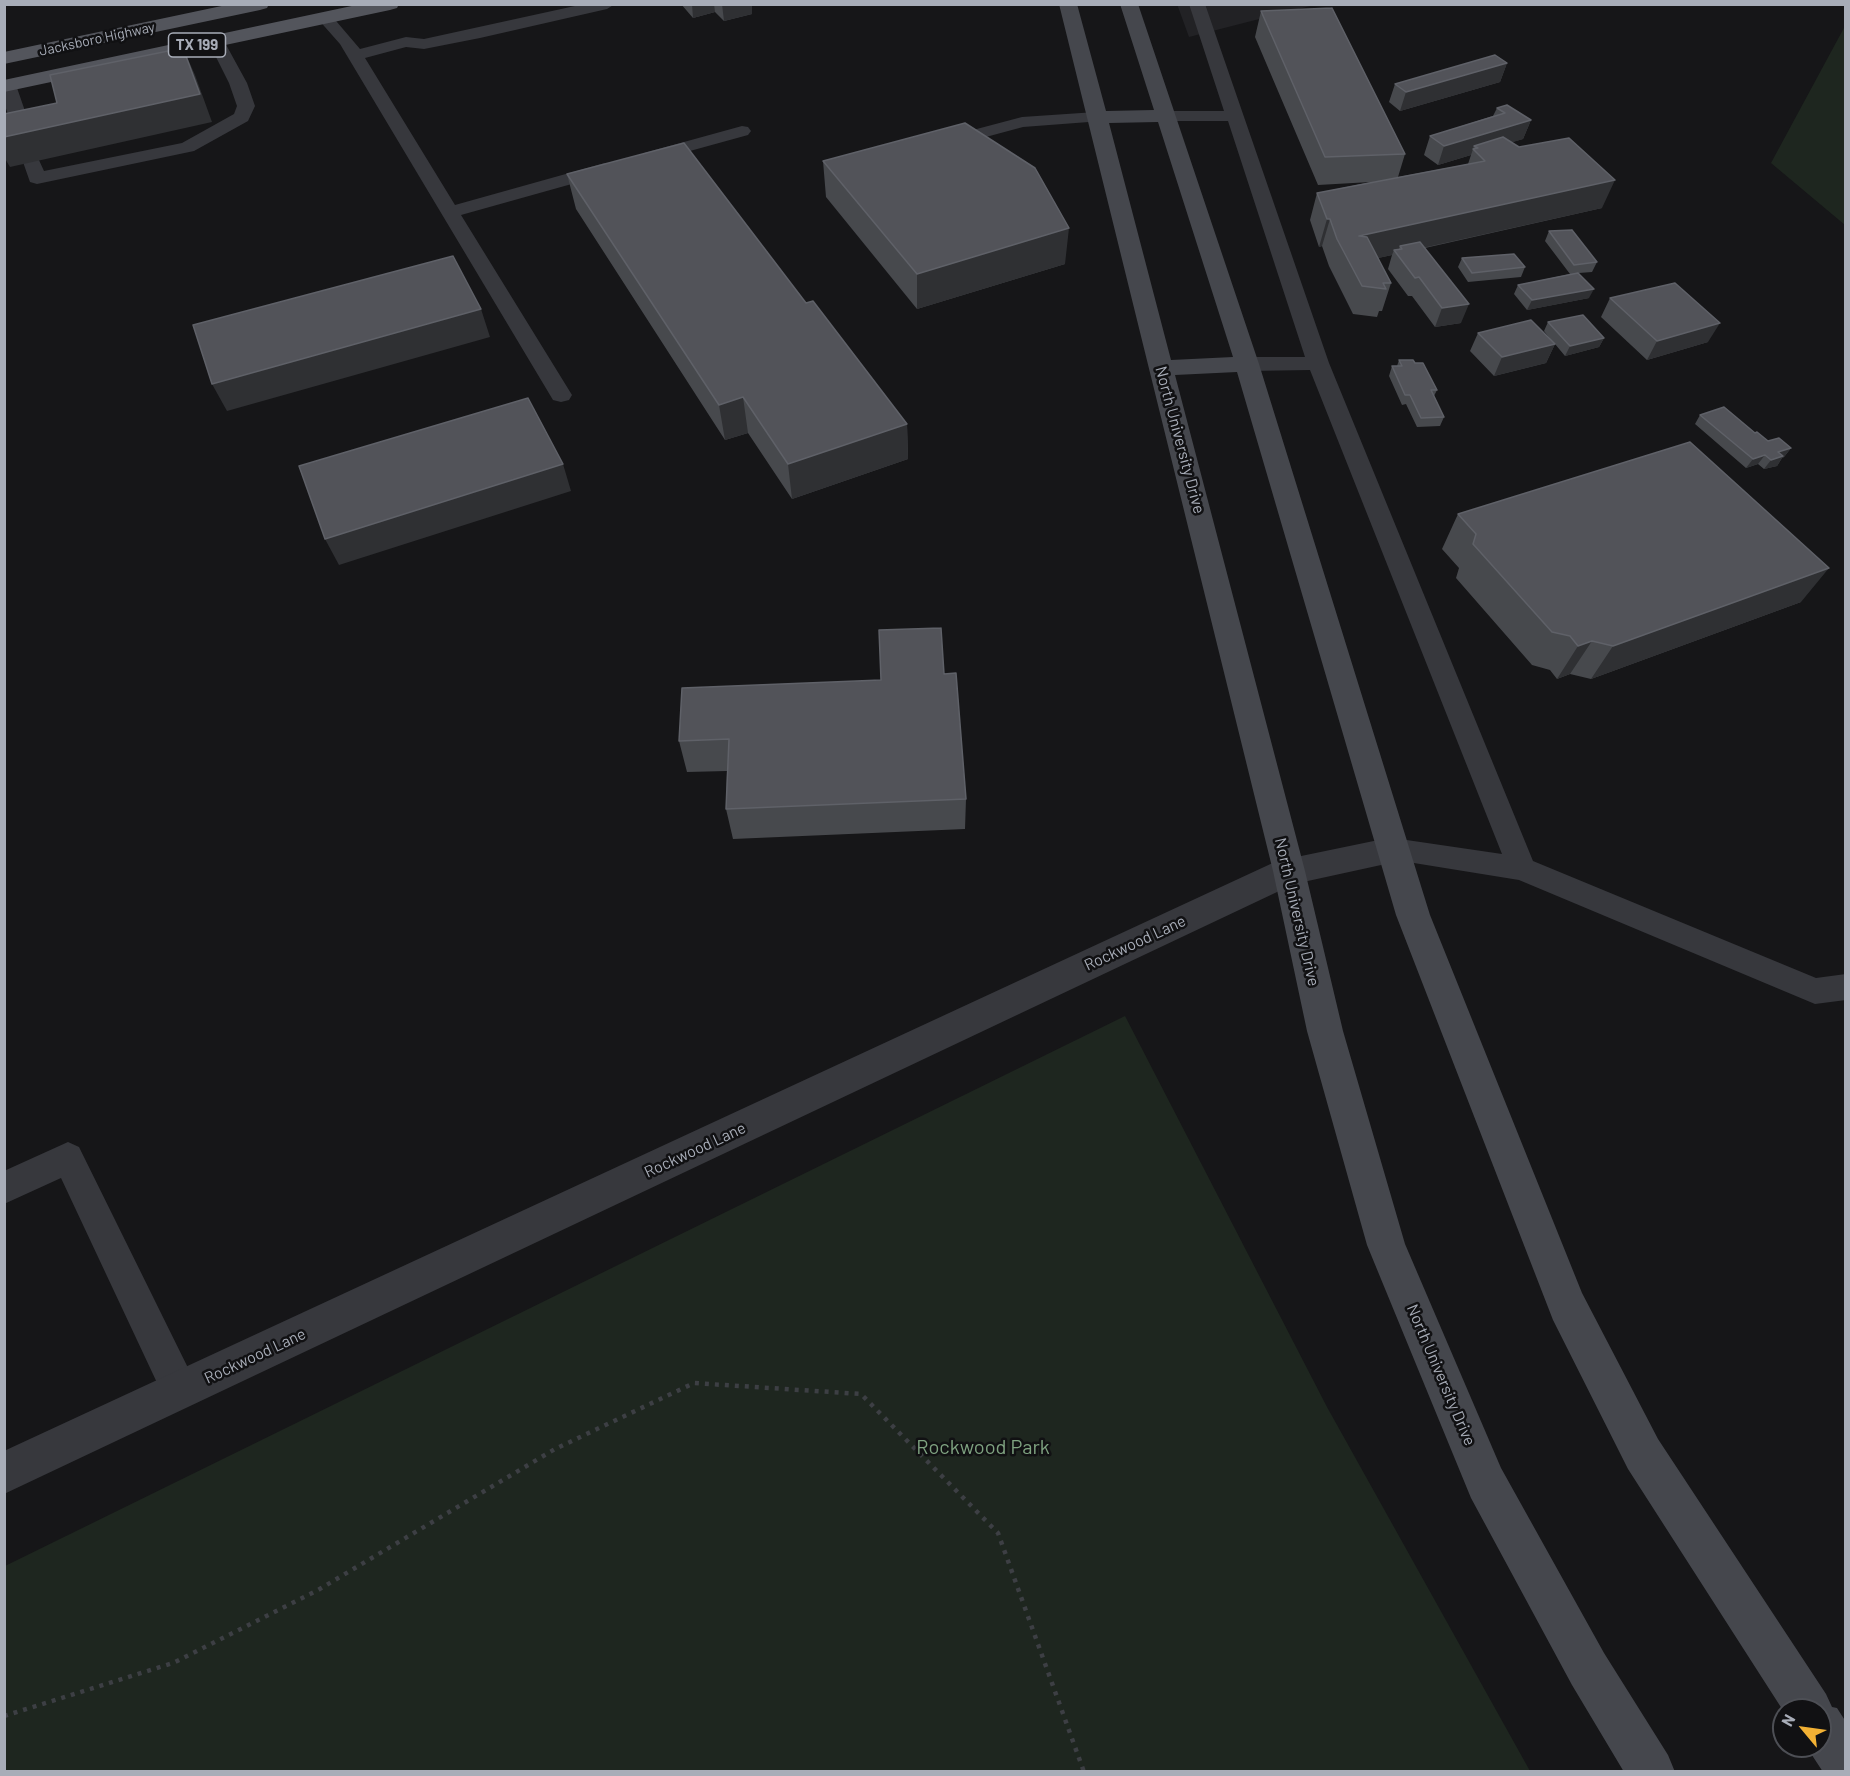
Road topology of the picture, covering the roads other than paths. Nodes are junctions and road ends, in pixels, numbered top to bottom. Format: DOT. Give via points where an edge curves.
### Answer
graph roads {
  1 [pos="260,4"];
  2 [pos="390,4"];
  3 [pos="607,4"];
  4 [pos="1068,4"];
  5 [pos="1129,4"];
  6 [pos="1197,4"];
  7 [pos="322,11"];
  8 [pos="216,41"];
  9 [pos="355,56"];
  10 [pos="4,58"];
  11 [pos="6,86"];
  12 [pos="1166,116"];
  13 [pos="1235,116"];
  14 [pos="1096,117"];
  15 [pos="742,131"];
  16 [pos="26,140"];
  17 [pos="931,146"];
  18 [pos="32,162"];
  19 [pos="451,212"];
  20 [pos="1318,363"];
  21 [pos="1247,364"];
  22 [pos="1161,368"];
  23 [pos="561,395"];
  24 [pos="1393,850"];
  25 [pos="1522,869"];
  26 [pos="1289,871"];
  27 [pos="1845,987"];
  28 [pos="4,1188"];
  29 [pos="180,1391"];
  30 [pos="4,1473"];
  31 [pos="1802,1698"];
  32 [pos="1832,1744"];
  33 [pos="1845,1764"];
  34 [pos="1651,1772"];
  1 -- 10 [label="main road, Jacksboro Highway / TX 199"];
  2 -- 7 [label="main road, Jacksboro Highway / TX 199"];
  3 -- 9 [label="lane" via="424,44 406,42"];
  4 -- 14 [label="main road, North University Drive"];
  5 -- 12 [label="main road"];
  6 -- 13 [label="lane"];
  7 -- 8 [label="main road, Jacksboro Highway / TX 199"];
  7 -- 9 [label="lane"];
  8 -- 11 [label="main road, Jacksboro Highway / TX 199"];
  8 -- 18 [label="lane" via="246,106 242,117 188,147 37,178"];
  9 -- 19 [label="lane"];
  11 -- 16 [label="lane"];
  12 -- 13 [label="lane"];
  12 -- 14 [label="main road"];
  12 -- 21 [label="main road"];
  13 -- 20 [label="lane"];
  14 -- 17 [label="lane" via="1022,122"];
  14 -- 22 [label="main road, North University Drive"];
  15 -- 19 [label="lane"];
  19 -- 23 [label="lane"];
  20 -- 21 [label="lane"];
  20 -- 25 [label="lane"];
  21 -- 22 [label="main road"];
  21 -- 24 [label="main road"];
  22 -- 26 [label="main road, North University Drive"];
  24 -- 25 [label="lane"];
  24 -- 26 [label="street, Rockwood Lane"];
  24 -- 31 [label="main road" via="1413,915 1567,1306 1643,1454"];
  25 -- 27 [label="lane" via="1815,991"];
  26 -- 29 [label="street, Rockwood Lane"];
  26 -- 34 [label="main road, North University Drive" via="1324,1031 1386,1245 1486,1483 1588,1670"];
  28 -- 29 [label="lane" via="68,1158"];
  29 -- 30 [label="street, Rockwood Lane"];
  32 -- 33 [label="main road"];
}
